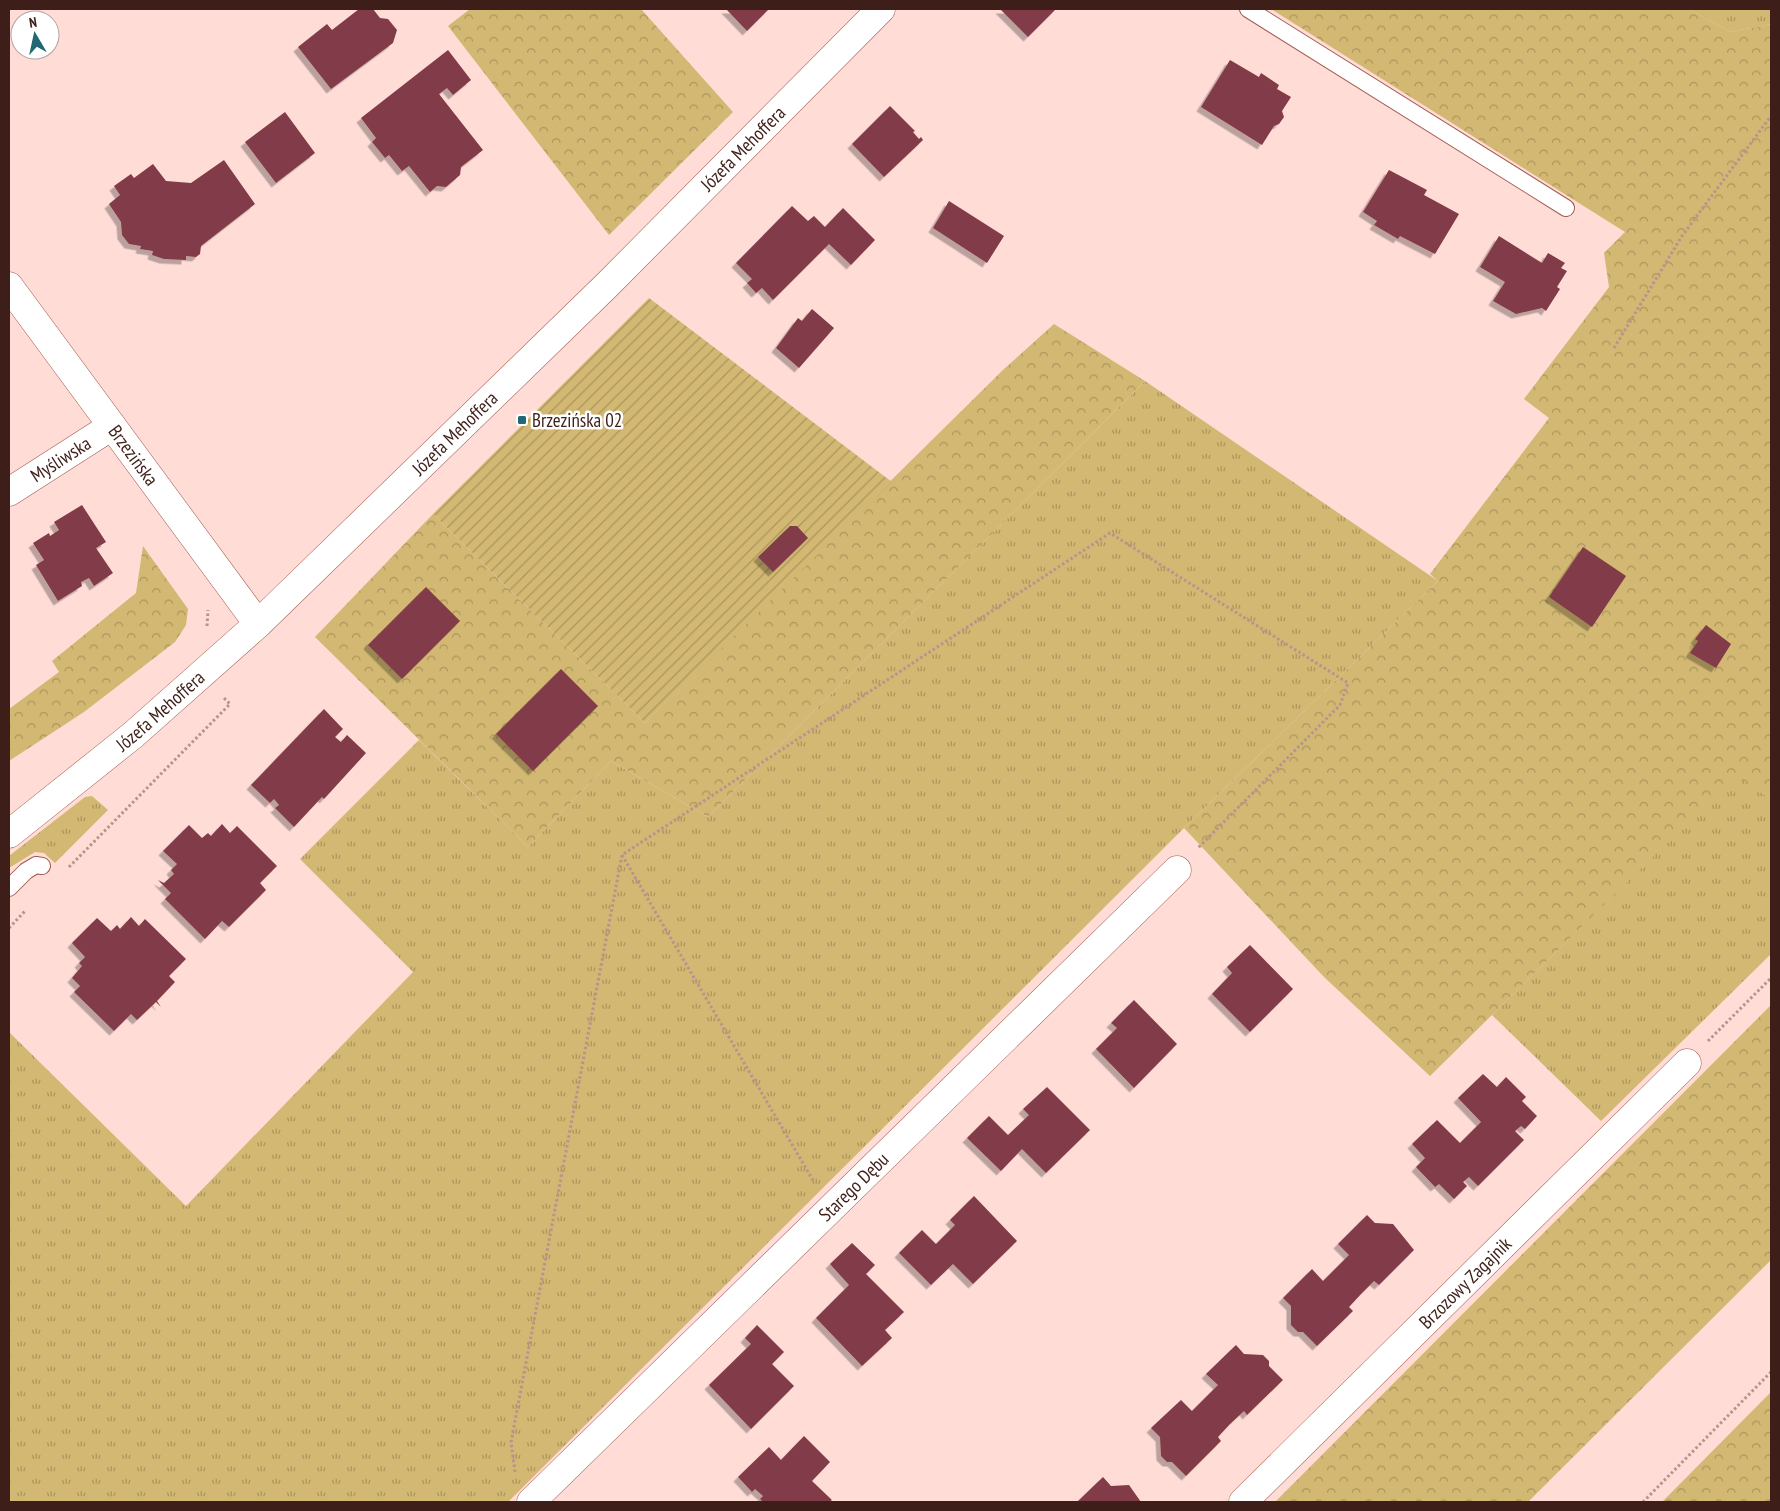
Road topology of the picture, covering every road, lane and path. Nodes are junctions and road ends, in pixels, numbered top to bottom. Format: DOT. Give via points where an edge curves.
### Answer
graph roads {
  1 [pos="881,9"];
  2 [pos="1248,9"];
  3 [pos="1771,116"];
  4 [pos="1566,208"];
  5 [pos="9,286"];
  6 [pos="1614,348"];
  7 [pos="112,426"];
  8 [pos="9,492"];
  9 [pos="258,624"];
  10 [pos="9,834"];
  11 [pos="622,855"];
  12 [pos="42,866"];
  13 [pos="1176,870"];
  14 [pos="9,888"];
  15 [pos="1771,978"];
  16 [pos="1687,1063"];
  17 [pos="834,1203"];
  18 [pos="1771,1372"];
  19 [pos="516,1476"];
  20 [pos="531,1502"];
  21 [pos="1243,1502"];
  22 [pos="1643,1502"];
  1 -- 9 [label="street, Józefa Mehoffera" via="607,285"];
  2 -- 4 [label="lane"];
  3 -- 6 [label="path" via="1682,236"];
  5 -- 7 [label="street, Brzezińska"];
  7 -- 8 [label="street, Myśliwska"];
  7 -- 9 [label="street, Brzezińska"];
  9 -- 10 [label="street, Józefa Mehoffera" via="133,735"];
  11 -- 13 [label="path" via="1110,533 1348,683 1340,705"];
  11 -- 17 [label="path" via="818,1188"];
  11 -- 19 [label="path" via="511,1442"];
  12 -- 14 [label="lane" via="36,865 26,871"];
  13 -- 17 [label="street, Starego Dębu"];
  15 -- 16 [label="path"];
  16 -- 21 [label="street, Brzozowy Zagajnik"];
  17 -- 20 [label="street, Starego Dębu"];
  18 -- 22 [label="path"];
}
